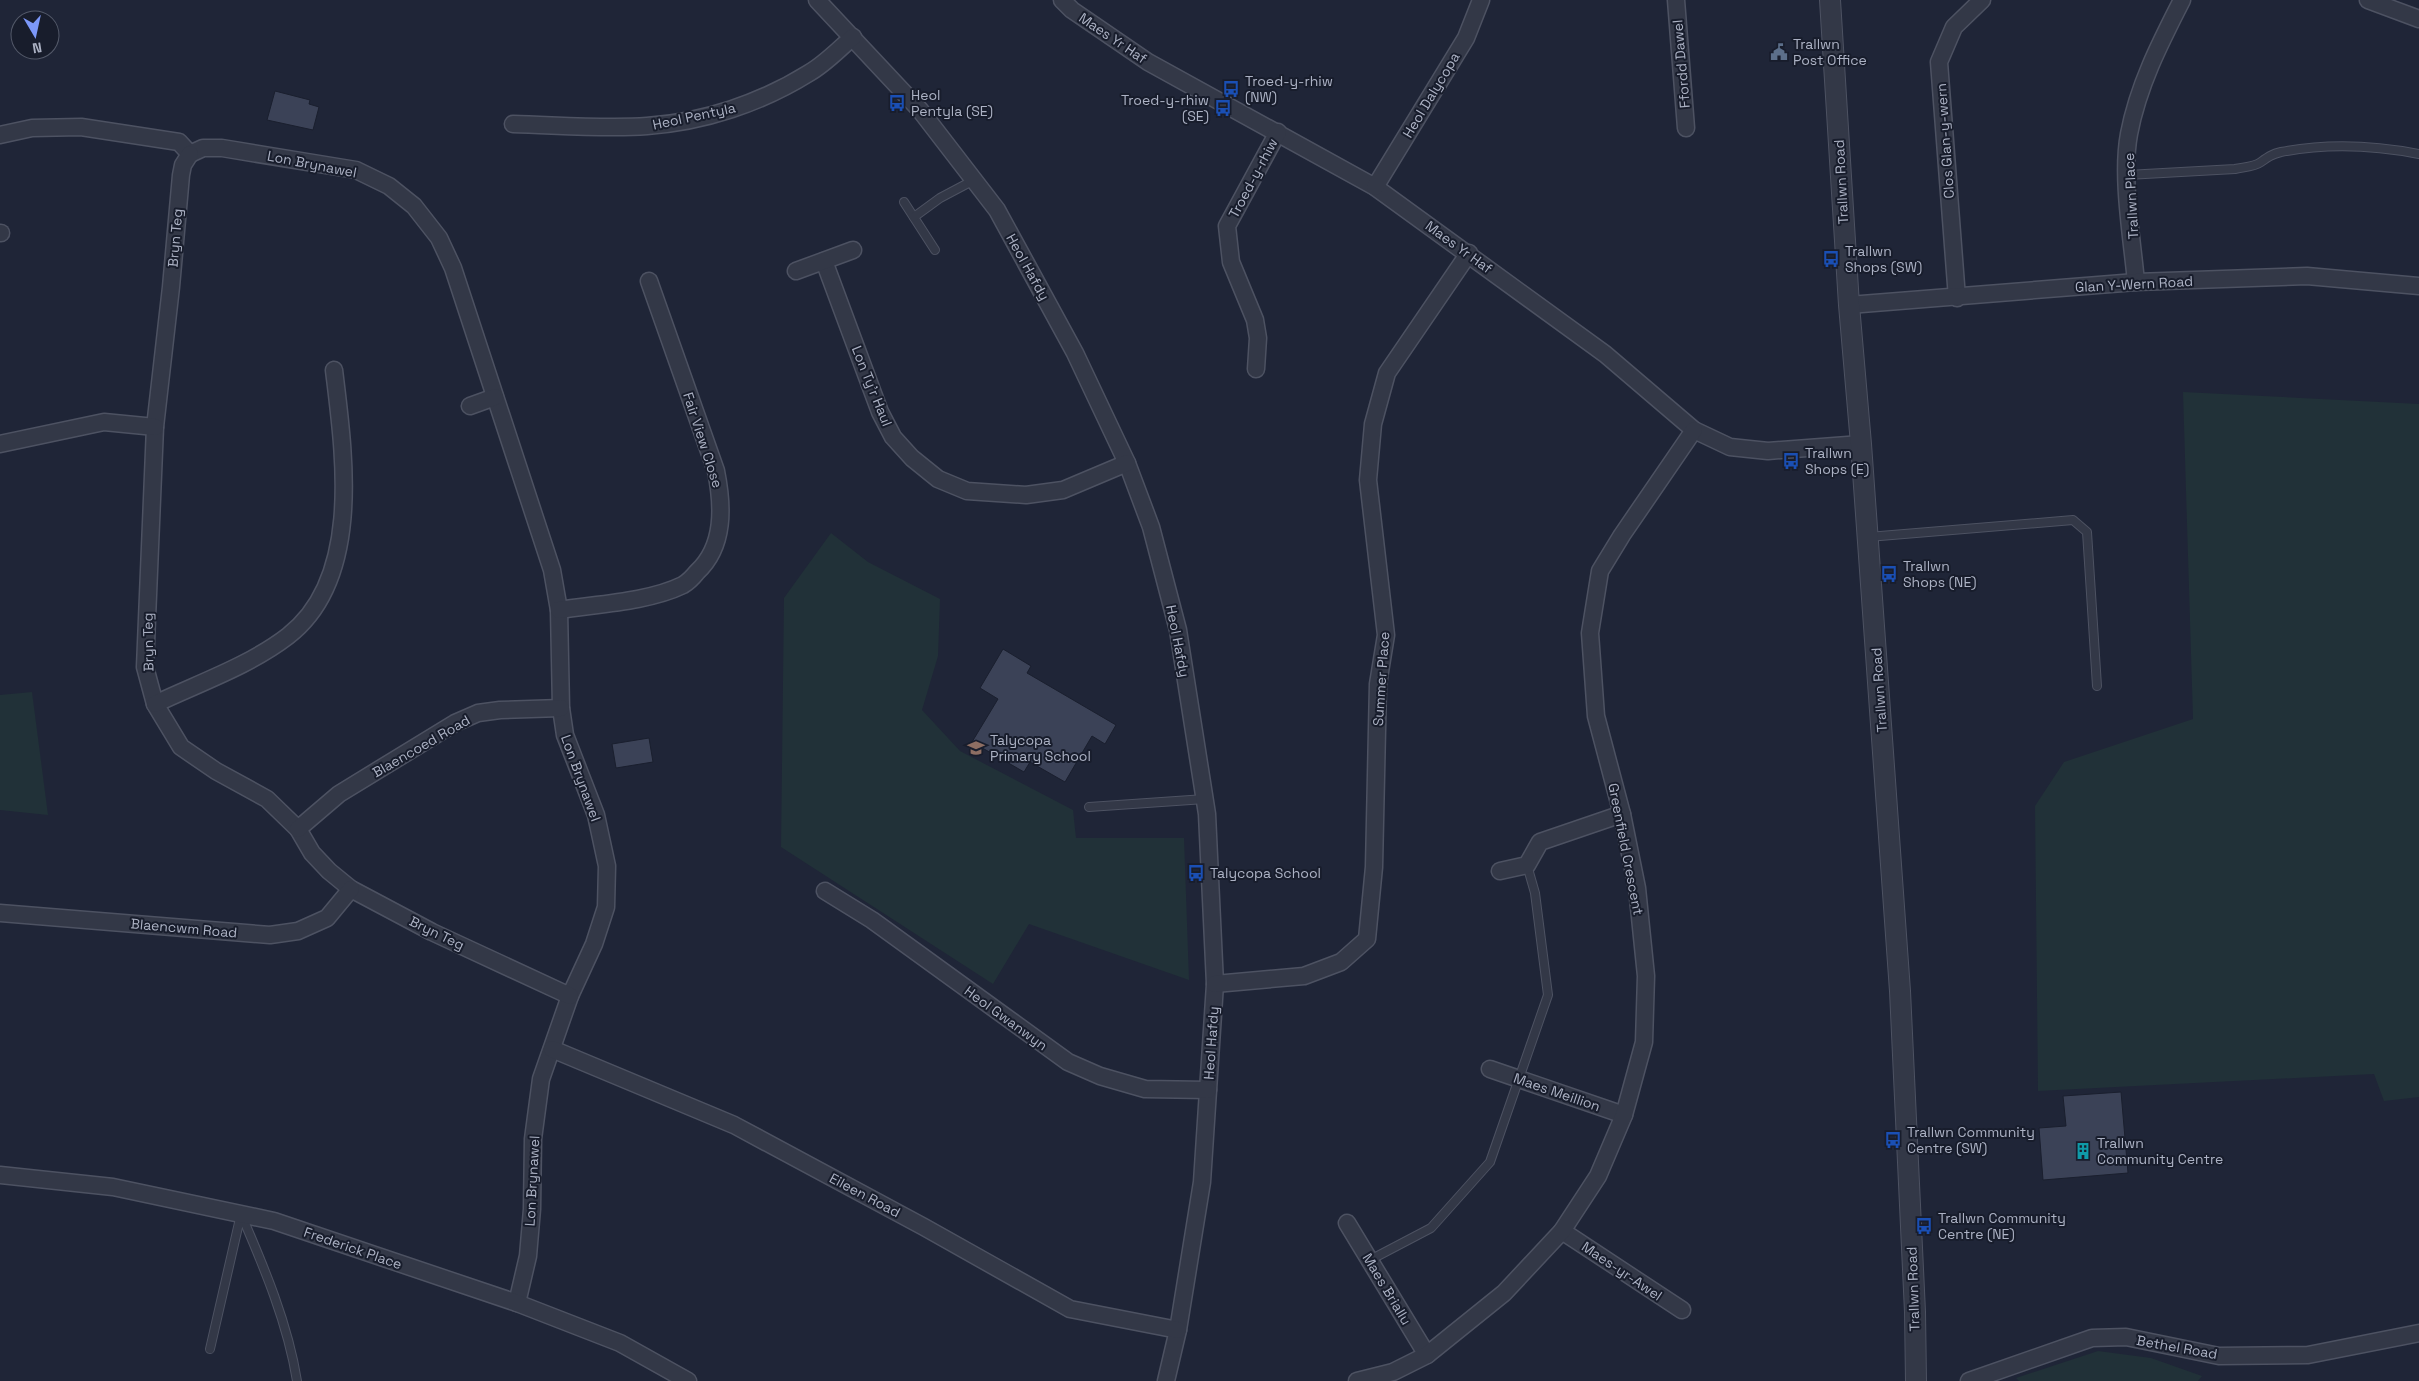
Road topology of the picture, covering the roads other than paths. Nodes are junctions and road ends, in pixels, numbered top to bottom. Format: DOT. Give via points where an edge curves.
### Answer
graph roads {
  1 [pos="817,0"];
  2 [pos="1062,0"];
  3 [pos="1481,0"];
  4 [pos="1676,0"];
  5 [pos="1830,0"];
  6 [pos="1982,0"];
  7 [pos="2182,0"];
  8 [pos="2368,0"];
  9 [pos="2419,19"];
  10 [pos="853,37"];
  11 [pos="513,124"];
  12 [pos="1686,128"];
  13 [pos="1278,132"];
  14 [pos="0,135"];
  15 [pos="190,154"];
  16 [pos="2419,154"];
  17 [pos="2127,176"];
  18 [pos="974,180"];
  19 [pos="1375,187"];
  20 [pos="904,202"];
  21 [pos="914,217"];
  22 [pos="853,250"];
  23 [pos="936,250"];
  24 [pos="1469,254"];
  25 [pos="824,261"];
  26 [pos="796,271"];
  27 [pos="649,281"];
  28 [pos="2136,282"];
  29 [pos="2419,286"];
  30 [pos="1956,298"];
  31 [pos="1849,305"];
  32 [pos="1256,368"];
  33 [pos="334,370"];
  34 [pos="495,397"];
  35 [pos="470,406"];
  36 [pos="155,427"];
  37 [pos="1694,430"];
  38 [pos="0,444"];
  39 [pos="1861,444"];
  40 [pos="1127,463"];
  41 [pos="1868,537"];
  42 [pos="559,610"];
  43 [pos="2097,686"];
  44 [pos="155,704"];
  45 [pos="561,708"];
  46 [pos="1205,799"];
  47 [pos="1089,807"];
  48 [pos="1622,814"];
  49 [pos="298,829"];
  50 [pos="1527,865"];
  51 [pos="1500,871"];
  52 [pos="351,888"];
  53 [pos="825,891"];
  54 [pos="0,913"];
  55 [pos="1215,984"];
  56 [pos="570,996"];
  57 [pos="552,1049"];
  58 [pos="1490,1069"];
  59 [pos="1519,1078"];
  60 [pos="1208,1090"];
  61 [pos="1624,1115"];
  62 [pos="0,1175"];
  63 [pos="241,1214"];
  64 [pos="1347,1223"];
  65 [pos="1562,1231"];
  66 [pos="1370,1260"];
  67 [pos="517,1303"];
  68 [pos="1682,1310"];
  69 [pos="1178,1330"];
  70 [pos="2419,1333"];
  71 [pos="210,1349"];
  72 [pos="1427,1355"];
  73 [pos="297,1381"];
  74 [pos="688,1381"];
  75 [pos="1166,1381"];
  76 [pos="1357,1381"];
  77 [pos="1916,1381"];
  78 [pos="1969,1381"];
  1 -- 10 [label="street, Heol Hafdy"];
  2 -- 13 [label="street, Maes Yr Haf" via="1148,62"];
  3 -- 19 [label="street, Heol Dalycopa" via="1466,38"];
  4 -- 12 [label="street, Ffordd Dawel"];
  5 -- 31 [label="street, Trallwn Road"];
  6 -- 30 [label="street, Clos Glan-y-wern" via="1954,27 1939,62"];
  7 -- 17 [label="street, Trallwn Place" via="2146,71 2129,135"];
  8 -- 9 [label="street"];
  10 -- 11 [label="street, Heol Pentyla" via="811,72 737,108 647,126"];
  10 -- 18 [label="street, Heol Hafdy" via="920,110"];
  13 -- 19 [label="street, Maes Yr Haf"];
  13 -- 32 [label="street, Troed-y-rhiw" via="1228,226 1231,262 1255,320 1258,338"];
  14 -- 15 [label="street" via="32,128 82,127 179,142"];
  15 -- 34 [label="street, Lon Brynawel" via="203,148 231,150 356,170 389,186 414,206 439,238 453,268"];
  15 -- 36 [label="street, Bryn Teg" via="181,175"];
  16 -- 17 [label="lane" via="2372,146 2334,147 2268,155 2253,166"];
  17 -- 28 [label="street, Trallwn Place"];
  18 -- 21 [label="lane" via="940,198"];
  18 -- 40 [label="street, Heol Hafdy" via="997,210 1071,344"];
  19 -- 24 [label="street, Maes Yr Haf"];
  20 -- 21 [label="lane"];
  21 -- 23 [label="lane"];
  22 -- 25 [label="street"];
  24 -- 37 [label="street, Maes Yr Haf" via="1605,354"];
  24 -- 55 [label="street, Summer Place" via="1387,373 1373,424 1368,480 1386,635 1378,684 1374,867 1367,938 1341,962 1304,976"];
  25 -- 26 [label="street"];
  25 -- 40 [label="street, Lon Ty'r Haul" via="880,412 893,437 938,480 967,491 1026,495 1063,490"];
  27 -- 42 [label="street, Fair View Close" via="716,471 721,516 717,542 706,564 685,584 657,595"];
  28 -- 29 [label="street, Glan Y-Wern Road" via="2307,276"];
  28 -- 30 [label="street, Glan Y-Wern Road"];
  30 -- 31 [label="street, Glan Y-Wern Road"];
  31 -- 39 [label="street, Trallwn Road"];
  33 -- 44 [label="street" via="343,441 343,498 340,537 328,586 289,635 261,654"];
  34 -- 35 [label="street"];
  34 -- 42 [label="street, Lon Brynawel" via="552,570"];
  36 -- 38 [label="street" via="104,422"];
  36 -- 44 [label="street, Bryn Teg" via="146,667"];
  37 -- 39 [label="street, Maes Yr Haf" via="1730,447 1768,451"];
  37 -- 48 [label="street, Greenfield Crescent" via="1600,571 1590,633 1596,716"];
  39 -- 41 [label="street, Trallwn Road"];
  40 -- 46 [label="street, Heol Hafdy" via="1151,527 1178,630"];
  41 -- 43 [label="lane" via="2073,520 2087,532"];
  41 -- 77 [label="street, Trallwn Road" via="1900,991"];
  42 -- 45 [label="street, Lon Brynawel"];
  44 -- 49 [label="street, Bryn Teg" via="181,748 267,799"];
  45 -- 49 [label="street, Blaencoed Road" via="478,713 454,723 339,794"];
  45 -- 56 [label="street, Lon Brynawel" via="565,735 596,815 607,866 606,907 594,944"];
  46 -- 47 [label="lane"];
  46 -- 55 [label="street, Heol Hafdy"];
  48 -- 50 [label="street" via="1540,842"];
  48 -- 61 [label="street, Greenfield Crescent" via="1637,888 1646,976 1644,1042"];
  49 -- 52 [label="street, Bryn Teg" via="312,853"];
  50 -- 51 [label="street"];
  50 -- 59 [label="lane" via="1535,893 1548,995"];
  52 -- 54 [label="street, Blaencwm Road" via="328,918 298,930 270,935"];
  52 -- 56 [label="street, Bryn Teg" via="432,932"];
  53 -- 60 [label="street, Heol Gwanwyn" via="872,920 1068,1062 1100,1076 1145,1089"];
  55 -- 60 [label="street, Heol Hafdy"];
  56 -- 57 [label="street, Lon Brynawel"];
  57 -- 67 [label="street, Lon Brynawel" via="541,1079 534,1131 528,1256"];
  57 -- 69 [label="street, Eileen Road" via="734,1125 924,1226 1070,1309"];
  58 -- 59 [label="street, Maes Meillion"];
  59 -- 61 [label="street, Maes Meillion"];
  59 -- 66 [label="lane" via="1490,1162 1431,1228"];
  60 -- 69 [label="street, Heol Hafdy" via="1202,1182"];
  61 -- 65 [label="street, Greenfield Crescent" via="1598,1176"];
  62 -- 63 [label="street, Frederick Place" via="113,1187"];
  63 -- 67 [label="street, Frederick Place" via="274,1221"];
  63 -- 71 [label="lane"];
  63 -- 73 [label="lane" via="278,1310"];
  64 -- 66 [label="street, Maes Briallu"];
  65 -- 68 [label="street, Maes-yr-Awel"];
  65 -- 72 [label="street, Greenfield Crescent" via="1504,1293"];
  66 -- 72 [label="street, Maes Briallu"];
  67 -- 74 [label="street, Frederick Place" via="620,1343"];
  69 -- 75 [label="street, Heol Hafdy"];
  70 -- 78 [label="street, Bethel Road" via="2308,1355 2218,1356 2126,1338 2092,1338"];
  72 -- 76 [label="street, Greenfield Crescent" via="1393,1372"];
}
